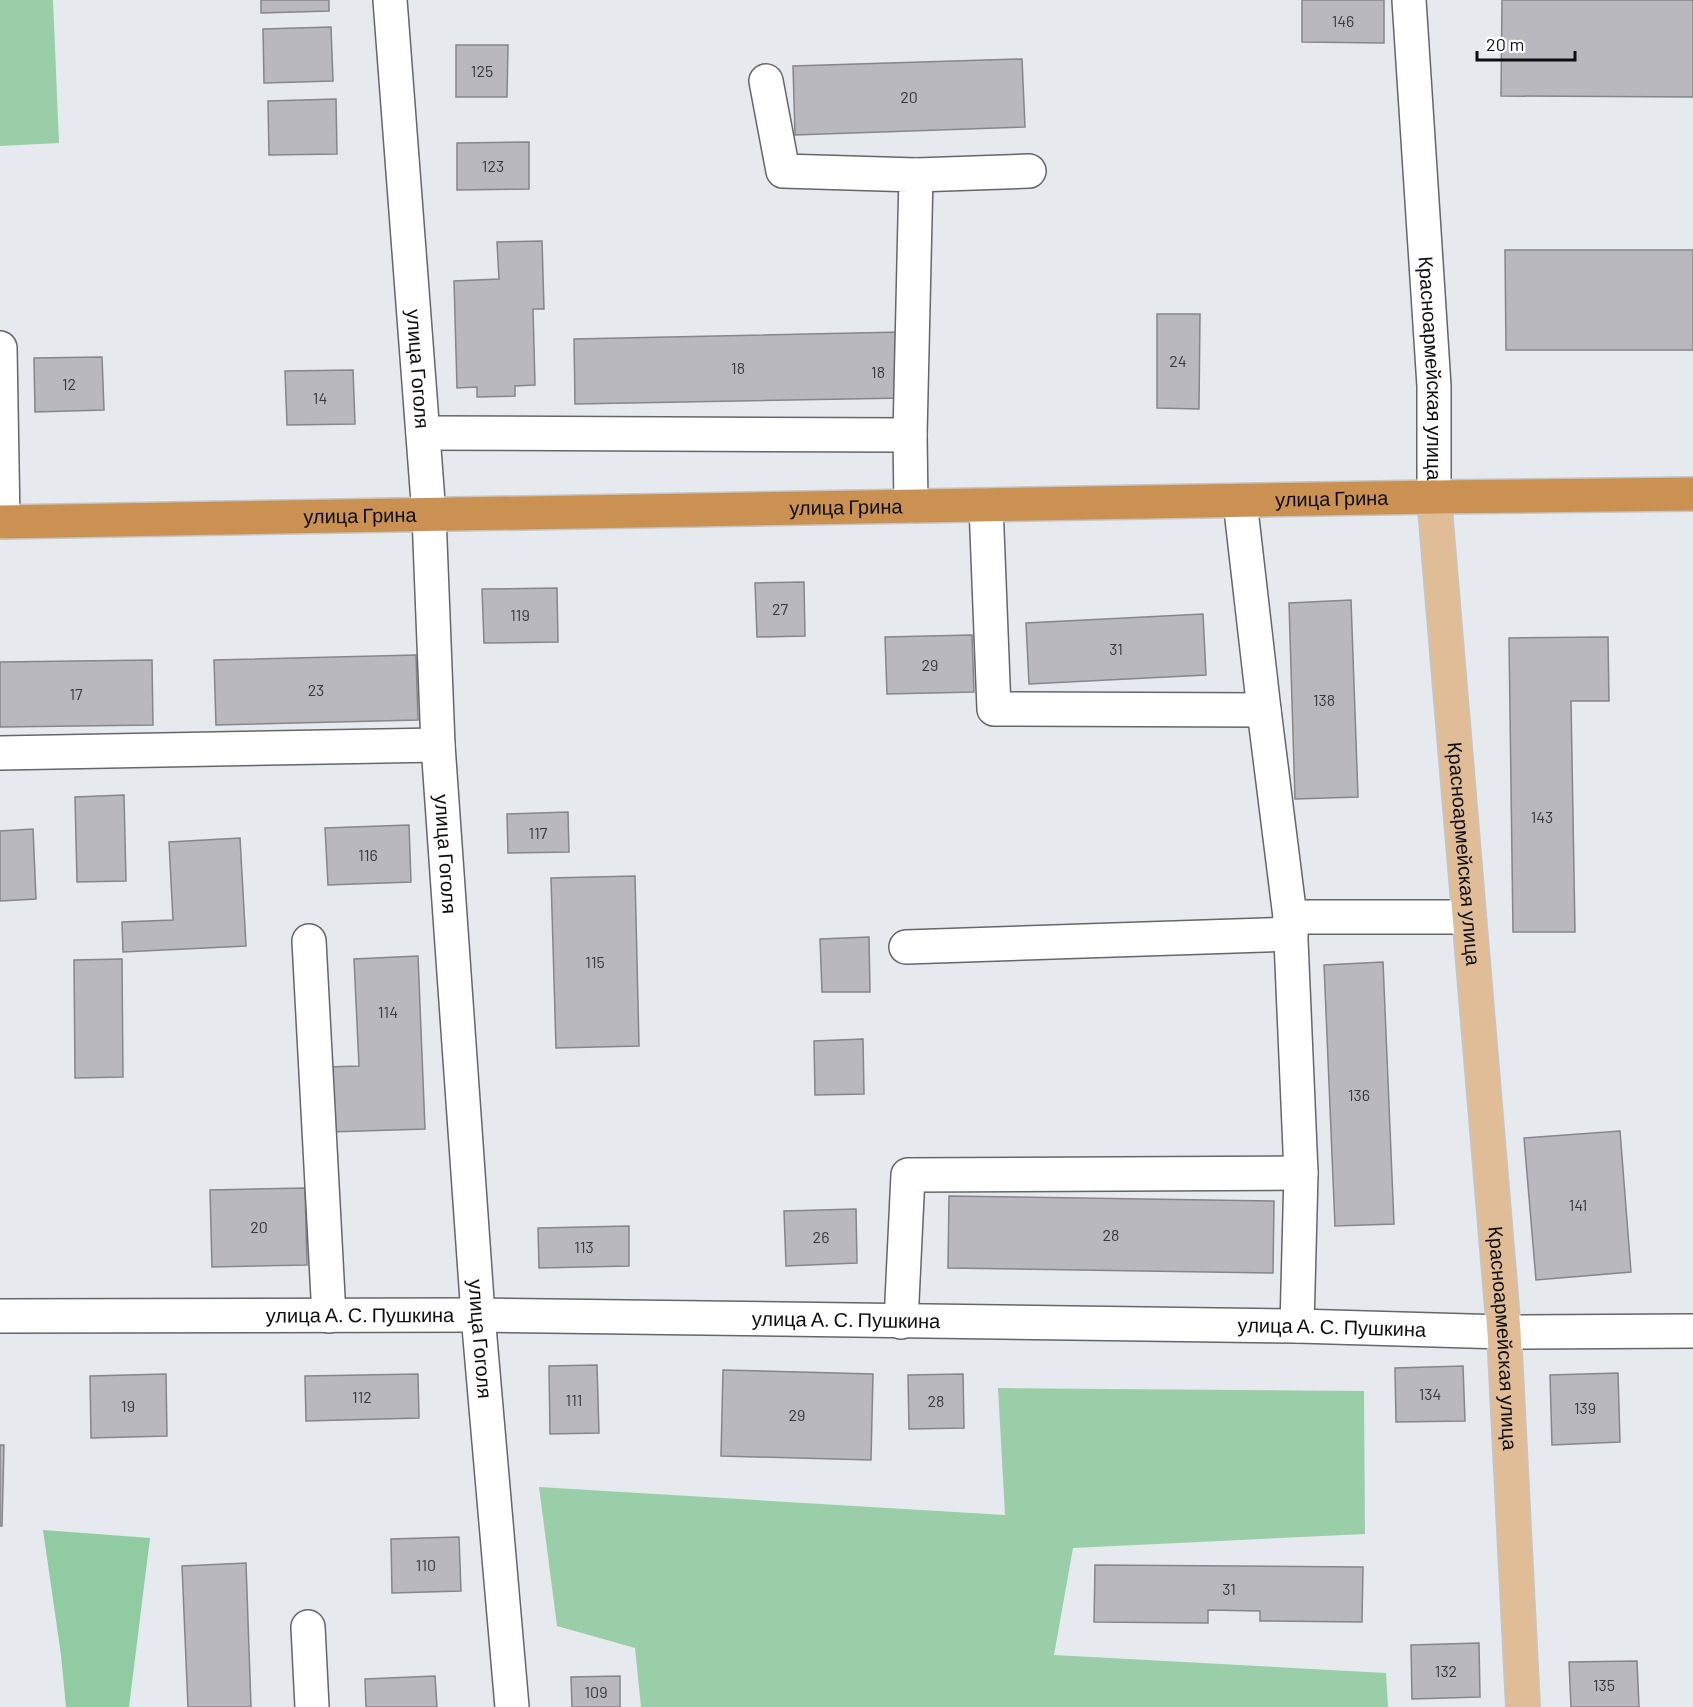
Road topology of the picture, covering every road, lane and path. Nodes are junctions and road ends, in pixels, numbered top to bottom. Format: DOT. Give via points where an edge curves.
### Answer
graph roads {
  1 [pos="390,0"];
  2 [pos="1409,0"];
  3 [pos="766,81"];
  4 [pos="1029,171"];
  5 [pos="916,175"];
  6 [pos="0,348"];
  7 [pos="1,407"];
  8 [pos="423,433"];
  9 [pos="910,435"];
  10 [pos="1693,494"];
  11 [pos="1434,497"];
  12 [pos="1240,501"];
  13 [pos="986,505"];
  14 [pos="911,506"];
  15 [pos="429,515"];
  16 [pos="2,522"];
  17 [pos="1264,710"];
  18 [pos="438,745"];
  19 [pos="0,753"];
  20 [pos="1469,917"];
  21 [pos="1291,926"];
  22 [pos="309,941"];
  23 [pos="906,947"];
  24 [pos="1301,1173"];
  25 [pos="478,1315"];
  26 [pos="0,1316"];
  27 [pos="330,1316"];
  28 [pos="901,1322"];
  29 [pos="1297,1326"];
  30 [pos="1504,1332"];
  31 [pos="1693,1332"];
  32 [pos="308,1627"];
  33 [pos="312,1707"];
  34 [pos="512,1707"];
  35 [pos="1523,1707"];
  1 -- 8 [label="street, улица Гоголя"];
  2 -- 11 [label="street, Красноармейская улица" via="1434,386"];
  3 -- 5 [label="street" via="783,171"];
  4 -- 5 [label="street"];
  5 -- 9 [label="street"];
  6 -- 7 [label="street"];
  7 -- 16 [label="street"];
  8 -- 9 [label="street"];
  8 -- 15 [label="street, улица Гоголя"];
  9 -- 14 [label="street"];
  10 -- 11 [label="highway, улица Грина"];
  11 -- 12 [label="highway, улица Грина"];
  11 -- 20 [label="main road, Красноармейская улица"];
  12 -- 13 [label="highway, улица Грина"];
  12 -- 17 [label="street"];
  13 -- 14 [label="highway, улица Грина"];
  13 -- 17 [label="street" via="994,709"];
  14 -- 15 [label="highway, улица Грина"];
  15 -- 16 [label="highway, улица Грина"];
  15 -- 18 [label="street, улица Гоголя"];
  17 -- 21 [label="street"];
  18 -- 19 [label="street"];
  18 -- 25 [label="street, улица Гоголя"];
  20 -- 21 [label="street"];
  20 -- 30 [label="main road, Красноармейская улица"];
  21 -- 23 [label="street"];
  21 -- 24 [label="street"];
  22 -- 27 [label="street"];
  24 -- 28 [label="street" via="908,1175"];
  24 -- 29 [label="street"];
  25 -- 27 [label="street, улица А. С. Пушкина"];
  25 -- 28 [label="street, улица А. С. Пушкина"];
  25 -- 34 [label="street, улица Гоголя"];
  26 -- 27 [label="street, улица А. С. Пушкина"];
  28 -- 29 [label="street, улица А. С. Пушкина"];
  29 -- 30 [label="street, улица А. С. Пушкина"];
  30 -- 31 [label="street, улица А. С. Пушкина"];
  30 -- 35 [label="main road, Красноармейская улица"];
  32 -- 33 [label="street"];
}
